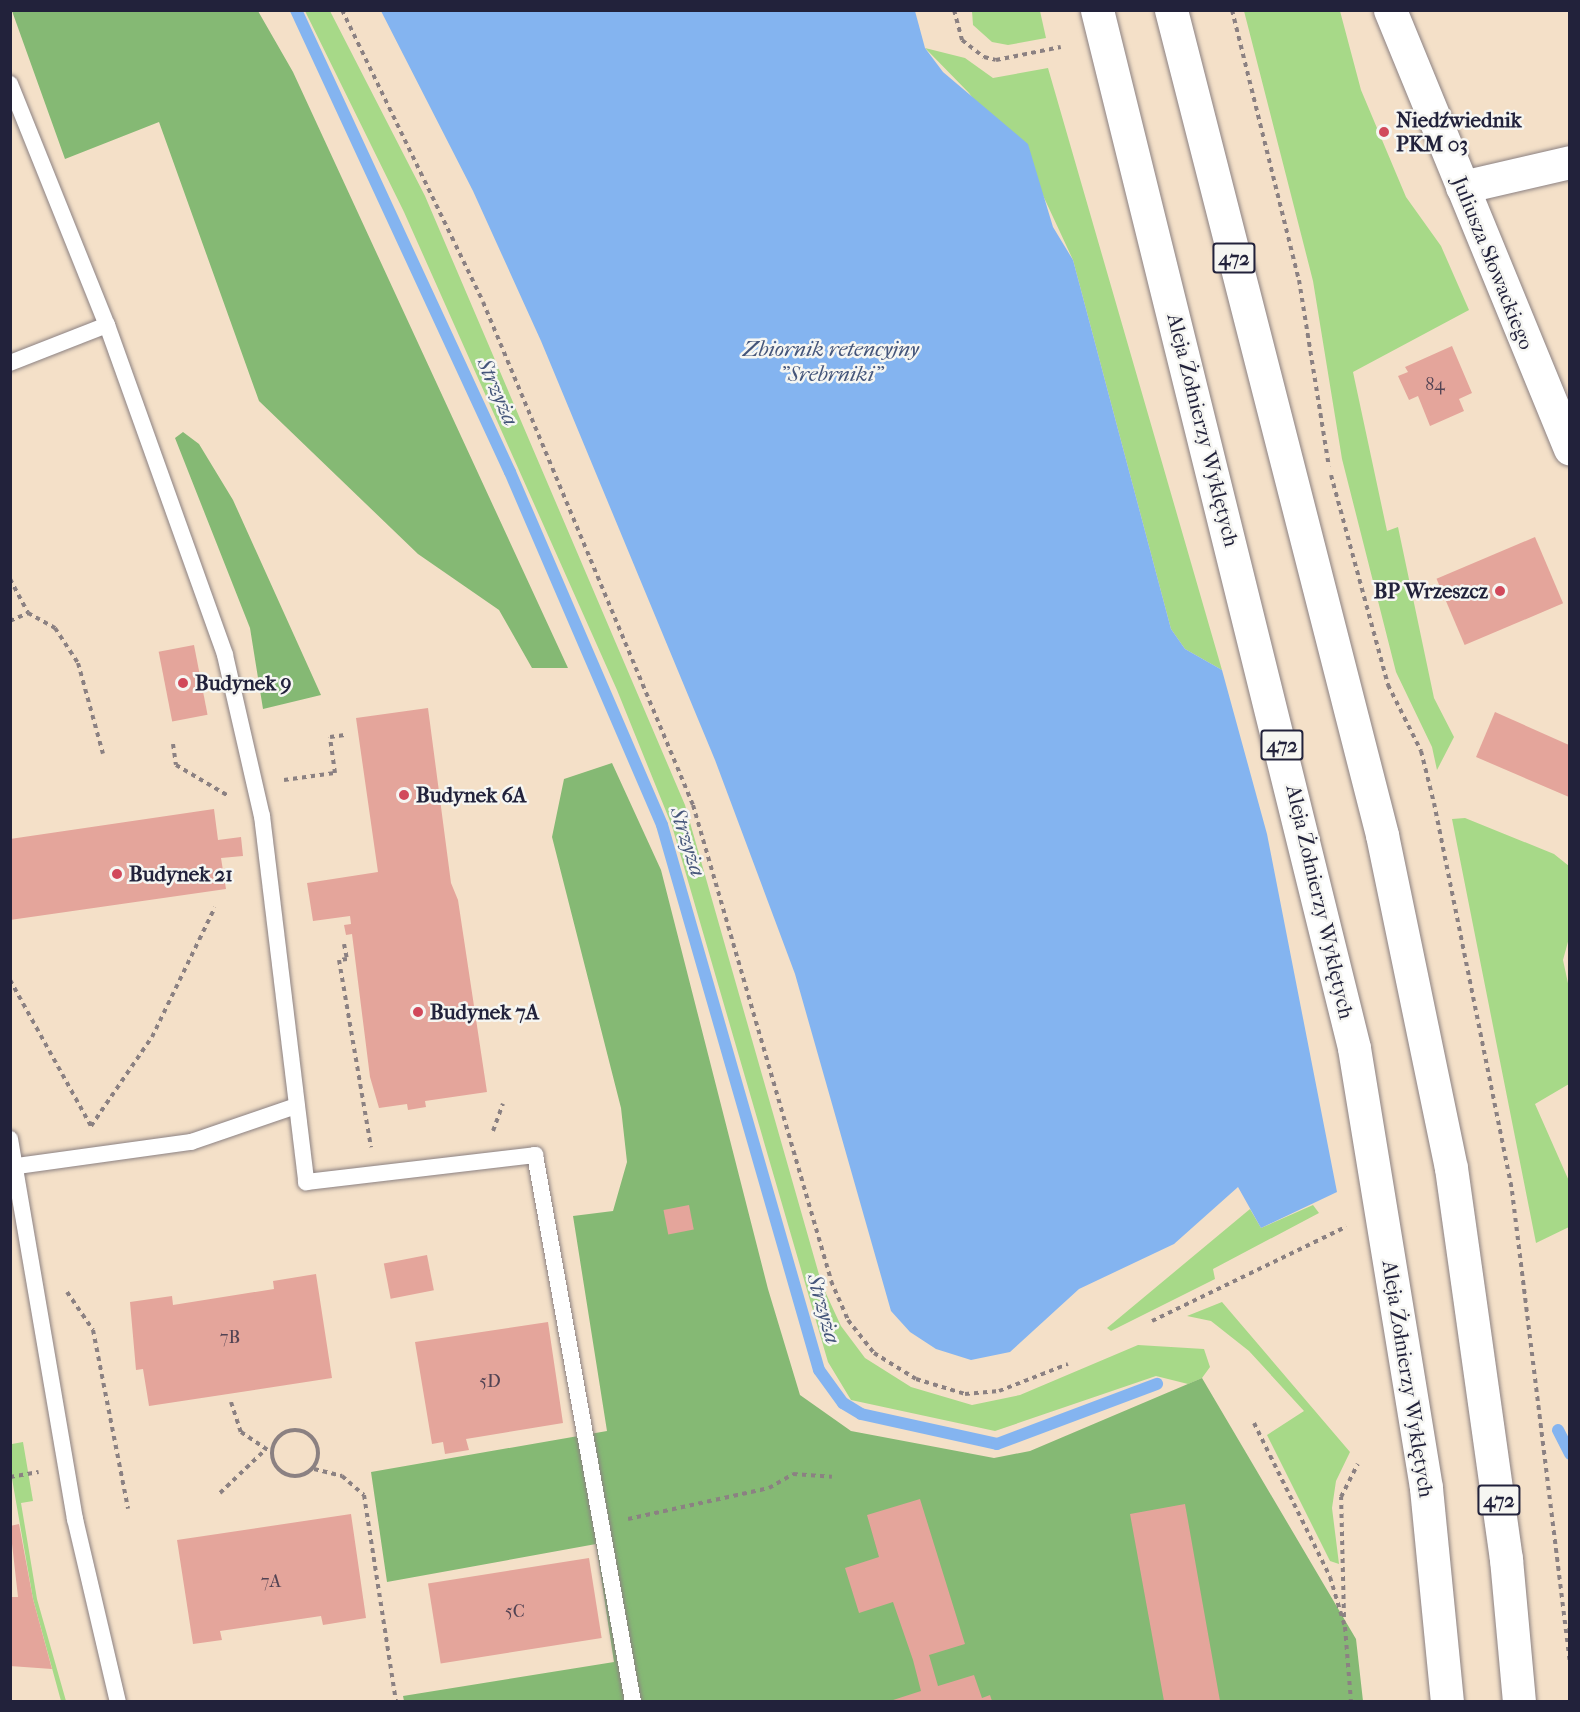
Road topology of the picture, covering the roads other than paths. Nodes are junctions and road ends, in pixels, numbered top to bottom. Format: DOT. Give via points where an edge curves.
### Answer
graph roads {
  1 [pos="1097,10"];
  2 [pos="1171,10"];
  3 [pos="1390,10"];
  4 [pos="10,84"];
  5 [pos="1569,162"];
  6 [pos="1462,187"];
  7 [pos="107,325"];
  8 [pos="10,363"];
  9 [pos="1569,448"];
  10 [pos="296,1106"];
  11 [pos="10,1139"];
  12 [pos="13,1167"];
  13 [pos="118,1701"];
  14 [pos="633,1701"];
  15 [pos="1447,1701"];
  16 [pos="1519,1701"];
  1 -- 15 [label="main road, Aleja Żołnierzy Wyklętych / 472" via="1354,1048 1426,1488"];
  2 -- 16 [label="main road, 472" via="1382,835 1444,1133 1473,1299"];
  3 -- 6 [label="main road, Juliusza Słowackiego"];
  4 -- 7 [label="lane"];
  5 -- 6 [label="main road"];
  6 -- 9 [label="main road, Juliusza Słowackiego"];
  7 -- 8 [label="lane"];
  7 -- 10 [label="lane" via="205,590 262,816"];
  10 -- 12 [label="lane" via="191,1142"];
  10 -- 14 [label="lane" via="306,1182 535,1155"];
  11 -- 12 [label="lane"];
  12 -- 13 [label="lane" via="75,1519"];
}
